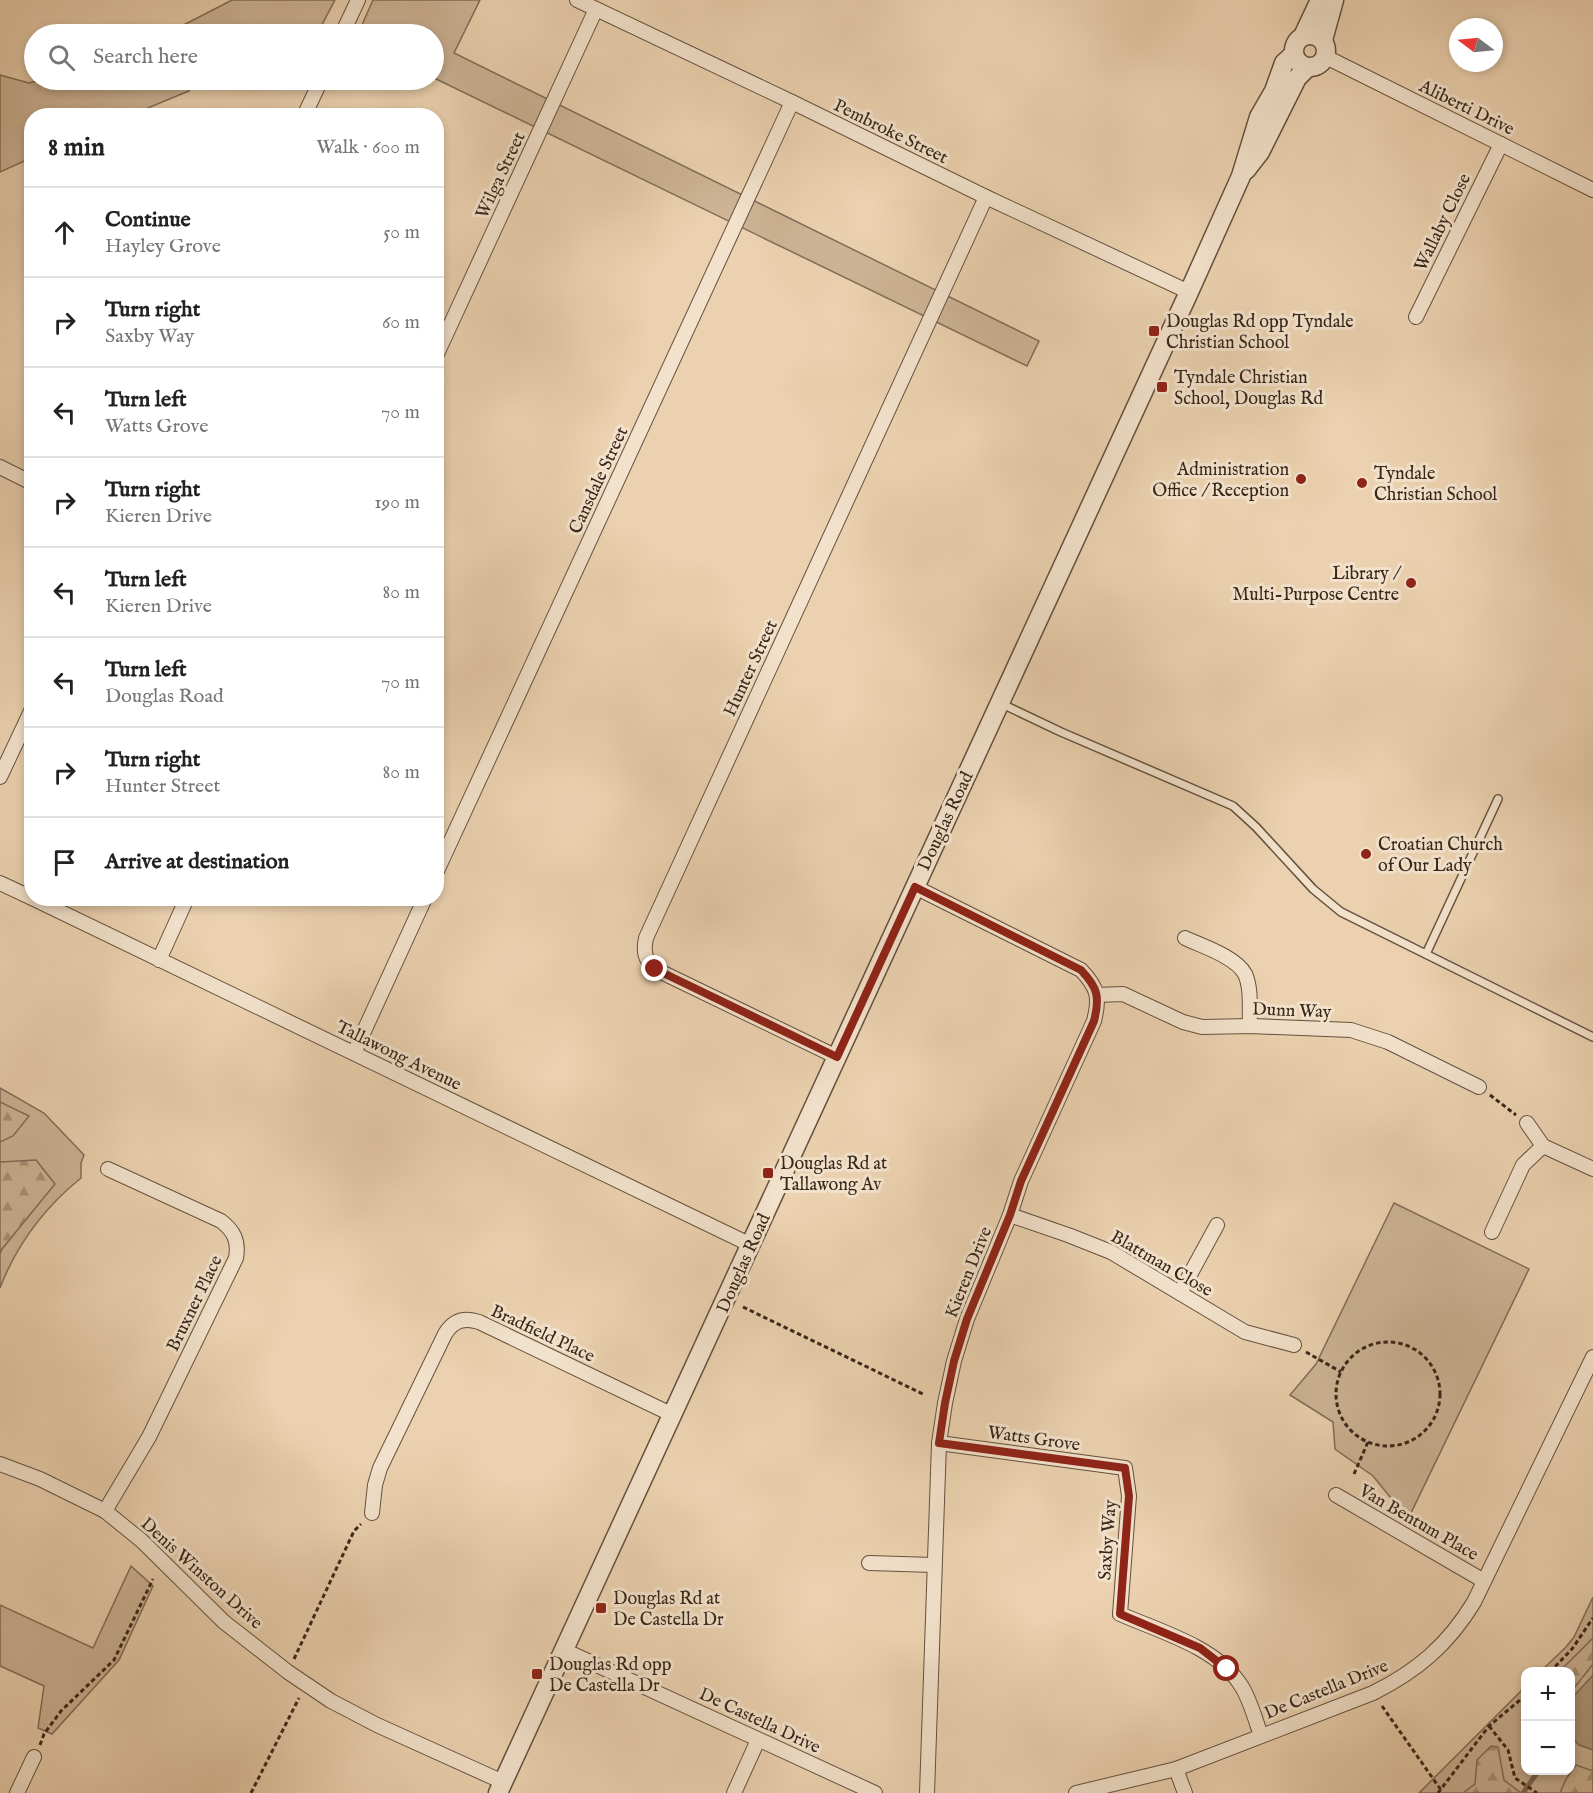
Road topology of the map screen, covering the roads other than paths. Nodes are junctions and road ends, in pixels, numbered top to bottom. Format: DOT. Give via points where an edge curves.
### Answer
graph roads {
  1 [pos="358,0"];
  2 [pos="577,0"];
  3 [pos="1320,0"];
  4 [pos="1334,0"];
  5 [pos="596,9"];
  6 [pos="347,24"];
  7 [pos="1303,36"];
  8 [pos="1324,49"];
  9 [pos="1294,54"];
  10 [pos="1308,67"];
  11 [pos="316,90"];
  12 [pos="792,102"];
  13 [pos="308,108"];
  14 [pos="1501,144"];
  15 [pos="1241,176"];
  16 [pos="1593,190"];
  17 [pos="986,197"];
  18 [pos="1189,292"];
  19 [pos="1416,317"];
  20 [pos="444,339"];
  21 [pos="0,467"];
  22 [pos="24,479"];
  23 [pos="1000,703"];
  24 [pos="24,726"];
  25 [pos="0,777"];
  26 [pos="1498,799"];
  27 [pos="444,856"];
  28 [pos="0,883"];
  29 [pos="915,887"];
  30 [pos="24,894"];
  31 [pos="48,906"];
  32 [pos="183,906"];
  33 [pos="421,906"];
  34 [pos="1185,938"];
  35 [pos="1426,954"];
  36 [pos="159,960"];
  37 [pos="1097,995"];
  38 [pos="1250,1026"];
  39 [pos="1593,1037"];
  40 [pos="354,1053"];
  41 [pos="837,1057"];
  42 [pos="1479,1087"];
  43 [pos="1527,1123"];
  44 [pos="1544,1146"];
  45 [pos="108,1169"];
  46 [pos="1593,1169"];
  47 [pos="1010,1215"];
  48 [pos="1217,1225"];
  49 [pos="1492,1232"];
  50 [pos="751,1245"];
  51 [pos="1179,1293"];
  52 [pos="1294,1345"];
  53 [pos="1593,1357"];
  54 [pos="673,1415"];
  55 [pos="939,1443"];
  56 [pos="0,1464"];
  57 [pos="1125,1468"];
  58 [pos="1336,1495"];
  59 [pos="105,1511"];
  60 [pos="372,1513"];
  61 [pos="869,1563"];
  62 [pos="934,1565"];
  63 [pos="1484,1581"];
  64 [pos="564,1650"];
  65 [pos="1261,1736"];
  66 [pos="758,1740"];
  67 [pos="34,1757"];
  68 [pos="1176,1769"];
  69 [pos="501,1787"];
  70 [pos="17,1793"];
  71 [pos="734,1793"];
  72 [pos="875,1793"];
  73 [pos="927,1793"];
  74 [pos="1076,1793"];
  75 [pos="1185,1793"];
  1 -- 6 [label="street"];
  2 -- 5 [label="street, Pembroke Street"];
  3 -- 7 [label="street, Douglas Road"];
  4 -- 8 [label="street"];
  5 -- 12 [label="street, Pembroke Street"];
  5 -- 20 [label="street, Wilga Street"];
  7 -- 8 [label="street" via="1313,34"];
  7 -- 9 [label="street, Douglas Road" via="1296,43"];
  8 -- 10 [label="street, Douglas Road" via="1318,65"];
  8 -- 14 [label="street, Aliberti Drive"];
  9 -- 10 [label="street" via="1299,63"];
  9 -- 15 [label="street, Douglas Road" via="1284,63 1259,117"];
  10 -- 15 [label="street, Douglas Road" via="1297,78 1260,152"];
  11 -- 13 [label="street"];
  12 -- 17 [label="street, Pembroke Street"];
  12 -- 27 [label="street, Cansdale Street"];
  14 -- 16 [label="street, Aliberti Drive"];
  14 -- 19 [label="street, Wallaby Close"];
  15 -- 18 [label="street, Douglas Road"];
  17 -- 18 [label="street, Pembroke Street"];
  17 -- 41 [label="street, Hunter Street" via="644,947 648,963 655,969"];
  18 -- 23 [label="street, Douglas Road"];
  21 -- 22 [label="street"];
  23 -- 29 [label="street, Douglas Road"];
  23 -- 35 [label="lane" via="1233,806 1313,889 1341,912"];
  24 -- 25 [label="street"];
  26 -- 35 [label="lane"];
  28 -- 30 [label="street, Tallawong Avenue"];
  29 -- 37 [label="street" via="1081,970 1093,983"];
  29 -- 41 [label="street, Douglas Road"];
  31 -- 36 [label="street, Tallawong Avenue"];
  32 -- 36 [label="street"];
  33 -- 40 [label="street"];
  34 -- 38 [label="street" via="1237,964 1249,991"];
  35 -- 39 [label="lane"];
  36 -- 40 [label="street, Tallawong Avenue"];
  37 -- 38 [label="street, Dunn Way" via="1123,994 1202,1027"];
  37 -- 47 [label="street, Kieren Drive" via="1094,1021 1021,1181"];
  38 -- 42 [label="street, Dunn Way" via="1351,1030 1370,1035"];
  40 -- 50 [label="street, Tallawong Avenue"];
  41 -- 50 [label="street, Douglas Road"];
  43 -- 44 [label="street"];
  44 -- 46 [label="street"];
  44 -- 49 [label="street" via="1523,1165"];
  45 -- 59 [label="street, Bruxner Place" via="221,1221 234,1234 237,1250 149,1437"];
  47 -- 51 [label="street, Blattman Close" via="1111,1252"];
  47 -- 55 [label="street, Kieren Drive" via="967,1319 954,1361"];
  48 -- 51 [label="street"];
  50 -- 54 [label="street, Douglas Road"];
  51 -- 52 [label="street, Blattman Close" via="1245,1332"];
  53 -- 63 [label="street, De Castella Drive"];
  54 -- 60 [label="street, Bradfield Place" via="479,1322 459,1321 445,1334 380,1468"];
  54 -- 64 [label="street, Douglas Road"];
  55 -- 57 [label="street, Watts Grove"];
  55 -- 62 [label="street, Kieren Drive"];
  56 -- 59 [label="street, Denis Winston Drive"];
  57 -- 65 [label="street, Saxby Way" via="1129,1496 1120,1614 1200,1648 1227,1669 1241,1684"];
  58 -- 63 [label="street, Van Bentum Place"];
  59 -- 69 [label="street, Denis Winston Drive" via="224,1622 305,1684 351,1712"];
  61 -- 62 [label="street"];
  62 -- 73 [label="street, Kieren Drive"];
  63 -- 65 [label="street, De Castella Drive" via="1464,1618 1442,1645 1409,1674 1373,1693"];
  64 -- 66 [label="street, De Castella Drive"];
  64 -- 69 [label="street, Douglas Road"];
  65 -- 68 [label="street, De Castella Drive"];
  66 -- 71 [label="street"];
  66 -- 72 [label="street, De Castella Drive"];
  67 -- 70 [label="street"];
  68 -- 74 [label="street, De Castella Drive"];
  68 -- 75 [label="street"];
}
